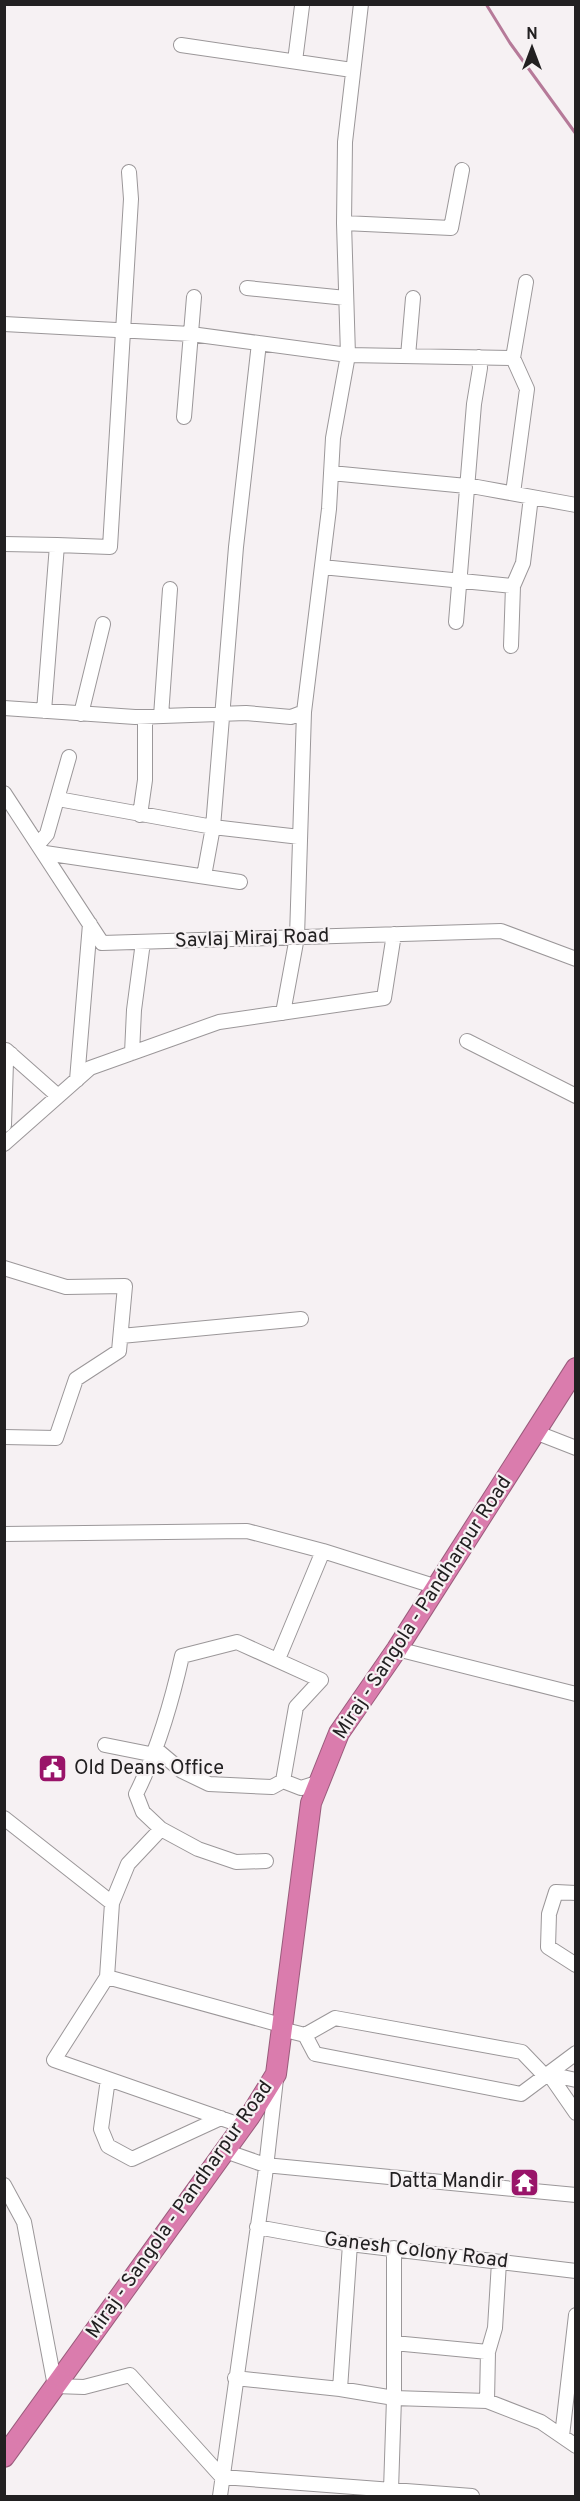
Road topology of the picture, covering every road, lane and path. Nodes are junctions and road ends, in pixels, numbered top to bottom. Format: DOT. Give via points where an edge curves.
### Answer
graph roads {
  1 [pos="361,4"];
  2 [pos="302,6"];
  3 [pos="181,45"];
  4 [pos="295,61"];
  5 [pos="352,70"];
  6 [pos="462,170"];
  7 [pos="129,172"];
  8 [pos="344,223"];
  9 [pos="526,282"];
  10 [pos="247,288"];
  11 [pos="194,297"];
  12 [pos="346,298"];
  13 [pos="413,298"];
  14 [pos="4,324"];
  15 [pos="123,330"];
  16 [pos="191,334"];
  17 [pos="260,343"];
  18 [pos="348,355"];
  19 [pos="408,356"];
  20 [pos="479,357"];
  21 [pos="513,358"];
  22 [pos="184,417"];
  23 [pos="331,473"];
  24 [pos="467,486"];
  25 [pos="513,493"];
  26 [pos="531,497"];
  27 [pos="576,505"];
  28 [pos="4,544"];
  29 [pos="57,545"];
  30 [pos="322,567"];
  31 [pos="459,580"];
  32 [pos="513,586"];
  33 [pos="170,589"];
  34 [pos="456,622"];
  35 [pos="103,624"];
  36 [pos="511,646"];
  37 [pos="4,708"];
  38 [pos="44,711"];
  39 [pos="304,712"];
  40 [pos="81,714"];
  41 [pos="222,714"];
  42 [pos="161,716"];
  43 [pos="145,717"];
  44 [pos="69,757"];
  45 [pos="4,793"];
  46 [pos="58,799"];
  47 [pos="141,815"];
  48 [pos="213,827"];
  49 [pos="300,837"];
  50 [pos="42,848"];
  51 [pos="204,876"];
  52 [pos="240,882"];
  53 [pos="90,924"];
  54 [pos="394,934"];
  55 [pos="297,937"];
  56 [pos="143,942"];
  57 [pos="576,959"];
  58 [pos="283,1013"];
  59 [pos="467,1041"];
  60 [pos="8,1051"];
  61 [pos="132,1053"];
  62 [pos="77,1080"];
  63 [pos="58,1096"];
  64 [pos="576,1096"];
  65 [pos="4,1125"];
  66 [pos="4,1144"];
  67 [pos="4,1268"];
  68 [pos="301,1319"];
  69 [pos="121,1336"];
  70 [pos="576,1368"];
  71 [pos="535,1432"];
  72 [pos="4,1437"];
  73 [pos="576,1448"];
  74 [pos="4,1534"];
  75 [pos="323,1551"];
  76 [pos="437,1587"];
  77 [pos="397,1649"];
  78 [pos="279,1659"];
  79 [pos="576,1694"];
  80 [pos="105,1745"];
  81 [pos="156,1752"];
  82 [pos="283,1781"];
  83 [pos="320,1782"];
  84 [pos="4,1818"];
  85 [pos="161,1830"];
  86 [pos="266,1861"];
  87 [pos="576,1893"];
  88 [pos="112,1903"];
  89 [pos="576,1965"];
  90 [pos="107,1977"];
  91 [pos="281,2027"];
  92 [pos="305,2036"];
  93 [pos="576,2053"];
  94 [pos="276,2074"];
  95 [pos="547,2076"];
  96 [pos="108,2079"];
  97 [pos="576,2080"];
  98 [pos="576,2113"];
  99 [pos="221,2118"];
  100 [pos="243,2126"];
  101 [pos="225,2151"];
  102 [pos="266,2165"];
  103 [pos="4,2185"];
  104 [pos="576,2195"];
  105 [pos="257,2227"];
  106 [pos="350,2244"];
  107 [pos="394,2248"];
  108 [pos="499,2262"];
  109 [pos="576,2271"];
  110 [pos="576,2315"];
  111 [pos="394,2343"];
  112 [pos="488,2352"];
  113 [pos="235,2378"];
  114 [pos="55,2386"];
  115 [pos="340,2389"];
  116 [pos="394,2398"];
  117 [pos="487,2401"];
  118 [pos="562,2436"];
  119 [pos="576,2445"];
  120 [pos="4,2457"];
  121 [pos="222,2477"];
  122 [pos="382,2492"];
  123 [pos="220,2496"];
  124 [pos="472,2496"];
  1 -- 5 [label="street"];
  2 -- 4 [label="street"];
  3 -- 4 [label="street"];
  4 -- 5 [label="street"];
  5 -- 8 [label="street" via="345,142"];
  6 -- 8 [label="street" via="452,228"];
  7 -- 15 [label="street"];
  8 -- 12 [label="street"];
  9 -- 21 [label="street"];
  10 -- 12 [label="street"];
  11 -- 16 [label="street"];
  12 -- 18 [label="street"];
  13 -- 19 [label="street"];
  14 -- 15 [label="street"];
  15 -- 16 [label="street"];
  15 -- 29 [label="street" via="110,547"];
  16 -- 17 [label="street"];
  16 -- 22 [label="street"];
  17 -- 18 [label="street"];
  17 -- 41 [label="street" via="236,547"];
  18 -- 19 [label="street"];
  18 -- 23 [label="street" via="333,438"];
  19 -- 20 [label="street"];
  20 -- 21 [label="street"];
  20 -- 24 [label="street"];
  21 -- 25 [label="street" via="527,389"];
  23 -- 24 [label="street"];
  23 -- 30 [label="street"];
  24 -- 25 [label="street"];
  24 -- 31 [label="street"];
  25 -- 26 [label="street"];
  26 -- 27 [label="street"];
  26 -- 32 [label="street" via="523,563"];
  28 -- 29 [label="street"];
  29 -- 38 [label="street"];
  30 -- 31 [label="street"];
  30 -- 39 [label="street"];
  31 -- 32 [label="street"];
  31 -- 34 [label="street"];
  32 -- 36 [label="street"];
  33 -- 42 [label="street"];
  35 -- 40 [label="street"];
  37 -- 38 [label="street"];
  38 -- 40 [label="street"];
  39 -- 41 [label="street" via="291,717"];
  39 -- 49 [label="street"];
  40 -- 43 [label="street"];
  41 -- 42 [label="street"];
  41 -- 48 [label="street"];
  42 -- 43 [label="street"];
  43 -- 47 [label="street"];
  44 -- 46 [label="street"];
  45 -- 50 [label="street, Savlaj Miraj Road"];
  46 -- 47 [label="street"];
  46 -- 50 [label="street"];
  47 -- 48 [label="street"];
  48 -- 49 [label="street"];
  48 -- 51 [label="street"];
  49 -- 55 [label="street"];
  50 -- 51 [label="street"];
  50 -- 53 [label="street, Savlaj Miraj Road"];
  51 -- 52 [label="street"];
  53 -- 56 [label="street, Savlaj Miraj Road" via="102,943"];
  53 -- 62 [label="street"];
  54 -- 55 [label="street, Savlaj Miraj Road"];
  54 -- 57 [label="street, Savlaj Miraj Road" via="501,931"];
  54 -- 58 [label="street" via="384,998"];
  55 -- 56 [label="street, Savlaj Miraj Road"];
  55 -- 58 [label="street"];
  56 -- 61 [label="street"];
  58 -- 61 [label="street" via="219,1022"];
  59 -- 64 [label="street"];
  60 -- 63 [label="street"];
  60 -- 65 [label="street"];
  61 -- 62 [label="street" via="90,1068"];
  62 -- 63 [label="street"];
  63 -- 66 [label="street"];
  67 -- 69 [label="street" via="66,1287 125,1286"];
  68 -- 69 [label="street"];
  69 -- 72 [label="street" via="119,1351 76,1379 56,1438"];
  70 -- 71 [label="highway, Miraj - Sangola - Pandharpur Road"];
  71 -- 73 [label="street"];
  71 -- 76 [label="highway, Miraj - Sangola - Pandharpur Road"];
  74 -- 75 [label="street" via="247,1531"];
  75 -- 76 [label="street"];
  75 -- 78 [label="street"];
  76 -- 77 [label="highway, Miraj - Sangola - Pandharpur Road"];
  77 -- 79 [label="street"];
  77 -- 83 [label="highway, Miraj - Sangola - Pandharpur Road" via="339,1733"];
  78 -- 81 [label="street" via="237,1642 182,1656"];
  78 -- 82 [label="street" via="321,1680 296,1707"];
  80 -- 81 [label="street"];
  81 -- 82 [label="street" via="209,1784 272,1787"];
  81 -- 85 [label="street" via="136,1794 144,1812"];
  82 -- 83 [label="street" via="301,1788"];
  83 -- 91 [label="highway, Miraj - Sangola - Pandharpur Road" via="311,1803"];
  84 -- 88 [label="street"];
  85 -- 86 [label="street" via="236,1862"];
  85 -- 88 [label="street" via="128,1864"];
  87 -- 89 [label="street" via="556,1892 549,1914 548,1947"];
  88 -- 90 [label="street"];
  90 -- 91 [label="street"];
  90 -- 96 [label="street" via="54,2060"];
  91 -- 92 [label="street"];
  91 -- 94 [label="highway, Miraj - Sangola - Pandharpur Road"];
  92 -- 95 [label="street" via="335,2018 522,2052"];
  92 -- 95 [label="street" via="315,2054 521,2094"];
  93 -- 95 [label="street"];
  94 -- 100 [label="highway, Miraj - Sangola - Pandharpur Road"];
  94 -- 102 [label="street"];
  95 -- 97 [label="street"];
  95 -- 98 [label="street"];
  96 -- 99 [label="street"];
  96 -- 99 [label="street" via="101,2129 108,2146 132,2159"];
  99 -- 100 [label="street"];
  100 -- 101 [label="highway, Miraj - Sangola - Pandharpur Road"];
  101 -- 102 [label="street"];
  101 -- 114 [label="highway, Miraj - Sangola - Pandharpur Road"];
  102 -- 104 [label="street"];
  102 -- 105 [label="street"];
  103 -- 114 [label="street" via="24,2222"];
  105 -- 106 [label="street, Ganesh Colony Road"];
  105 -- 113 [label="street"];
  106 -- 107 [label="street, Ganesh Colony Road"];
  106 -- 115 [label="street"];
  107 -- 108 [label="street, Ganesh Colony Road"];
  107 -- 111 [label="street"];
  108 -- 109 [label="street, Ganesh Colony Road"];
  108 -- 112 [label="street" via="495,2328"];
  110 -- 118 [label="street"];
  111 -- 112 [label="street"];
  111 -- 116 [label="street"];
  112 -- 117 [label="street"];
  113 -- 115 [label="street"];
  113 -- 121 [label="street"];
  114 -- 120 [label="highway, Miraj - Sangola - Pandharpur Road"];
  114 -- 121 [label="street" via="84,2387 130,2375"];
  115 -- 116 [label="street"];
  116 -- 117 [label="street"];
  116 -- 122 [label="street"];
  117 -- 118 [label="street" via="541,2422"];
  118 -- 119 [label="street"];
  121 -- 122 [label="street"];
  121 -- 123 [label="street"];
  122 -- 124 [label="street"];
}
